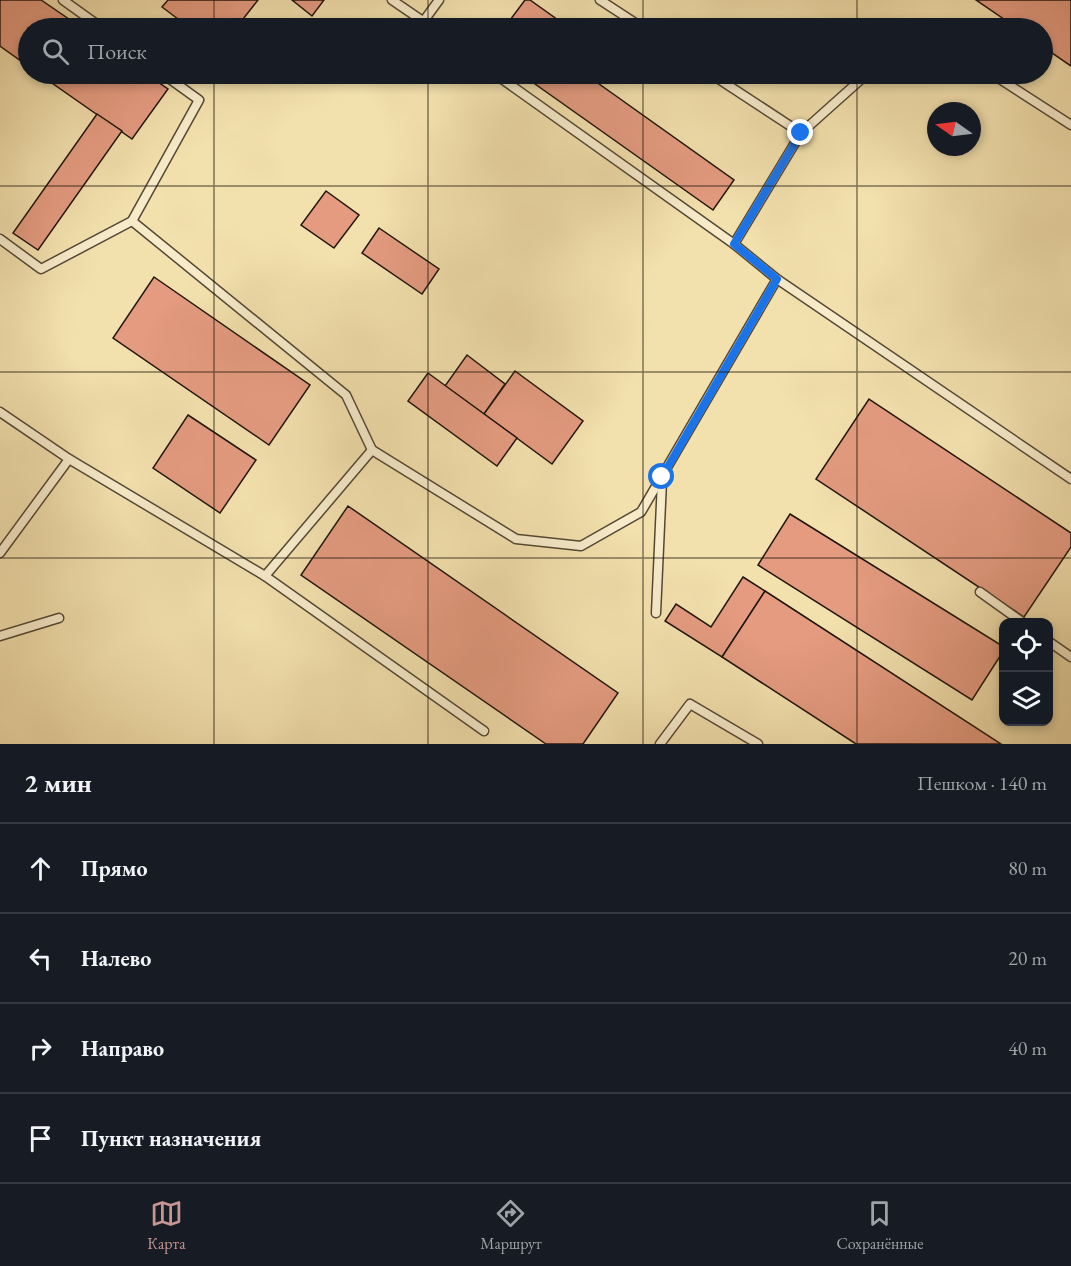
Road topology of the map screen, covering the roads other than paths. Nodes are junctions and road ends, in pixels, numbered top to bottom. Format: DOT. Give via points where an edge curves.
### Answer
graph roads {
  1 [pos="63,0"];
  2 [pos="392,0"];
  3 [pos="439,0"];
  4 [pos="600,0"];
  5 [pos="88,18"];
  6 [pos="417,18"];
  7 [pos="426,18"];
  8 [pos="628,18"];
  9 [pos="177,84"];
  10 [pos="509,84"];
  11 [pos="726,84"];
  12 [pos="856,84"];
  13 [pos="1007,84"];
  14 [pos="1071,125"];
  15 [pos="801,133"];
  16 [pos="132,221"];
  17 [pos="0,239"];
  18 [pos="734,244"];
  19 [pos="777,279"];
  20 [pos="0,412"];
  21 [pos="372,450"];
  22 [pos="69,459"];
  23 [pos="662,477"];
  24 [pos="1071,478"];
  25 [pos="0,553"];
  26 [pos="265,576"];
  27 [pos="980,592"];
  28 [pos="656,613"];
  29 [pos="59,618"];
  30 [pos="1016,618"];
  31 [pos="0,636"];
  32 [pos="1053,645"];
  33 [pos="1071,657"];
  34 [pos="484,731"];
  35 [pos="660,744"];
  36 [pos="758,744"];
  1 -- 5 [label="lane"];
  2 -- 6 [label="lane"];
  3 -- 7 [label="lane"];
  4 -- 8 [label="lane"];
  9 -- 16 [label="lane" via="199,100"];
  10 -- 18 [label="lane"];
  11 -- 15 [label="lane"];
  12 -- 15 [label="lane"];
  13 -- 14 [label="lane"];
  15 -- 18 [label="lane"];
  16 -- 17 [label="lane" via="41,269"];
  16 -- 21 [label="lane" via="346,395"];
  18 -- 19 [label="lane"];
  19 -- 23 [label="lane"];
  19 -- 24 [label="lane"];
  20 -- 22 [label="lane"];
  21 -- 23 [label="lane" via="516,539 581,546 641,512"];
  21 -- 26 [label="lane"];
  22 -- 25 [label="lane"];
  22 -- 26 [label="lane"];
  23 -- 28 [label="lane"];
  26 -- 34 [label="lane"];
  27 -- 30 [label="lane"];
  29 -- 31 [label="lane"];
  32 -- 33 [label="lane"];
  35 -- 36 [label="lane" via="690,704"];
}
